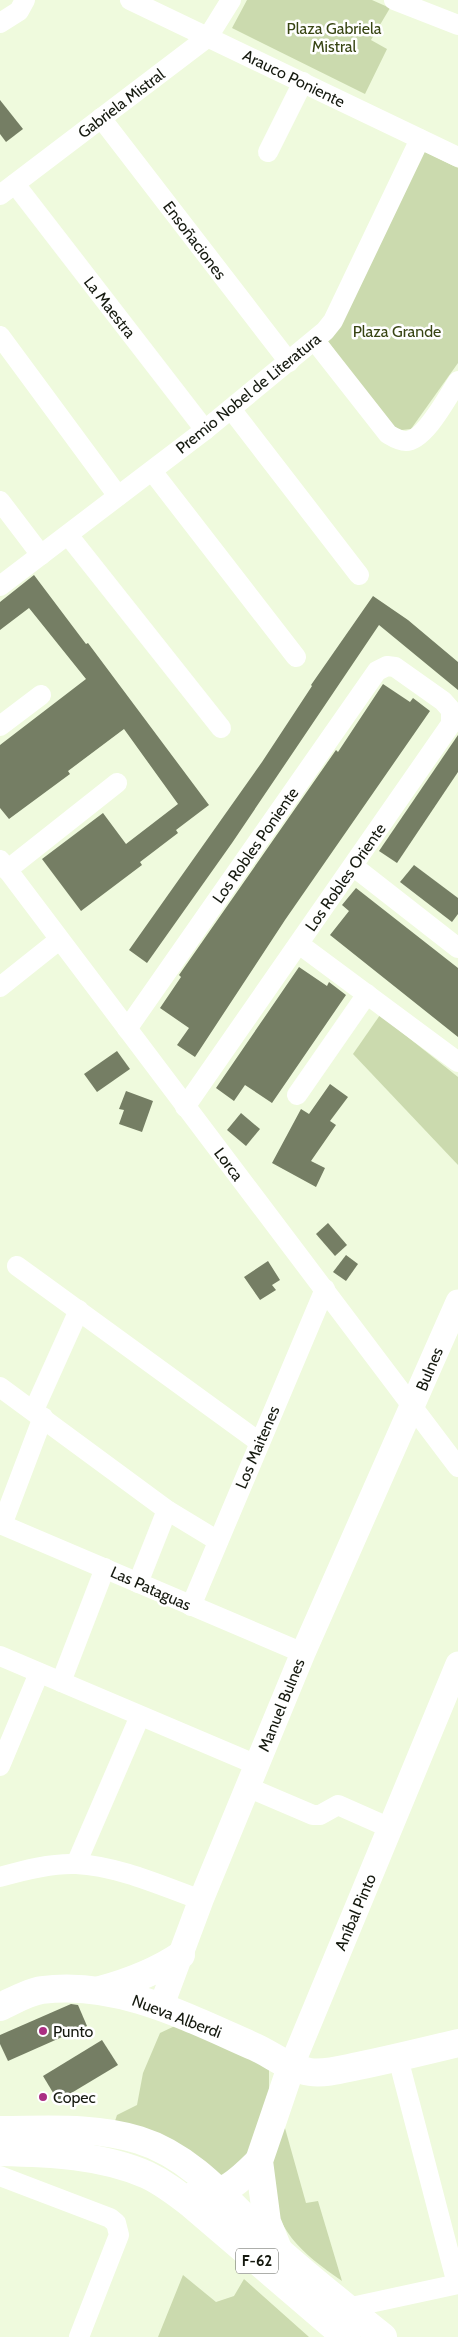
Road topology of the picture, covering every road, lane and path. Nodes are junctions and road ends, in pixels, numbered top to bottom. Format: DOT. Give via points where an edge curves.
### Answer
graph roads {
  1 [pos="25,0"];
  2 [pos="130,0"];
  3 [pos="230,0"];
  4 [pos="394,0"];
  5 [pos="0,23"];
  6 [pos="458,25"];
  7 [pos="208,37"];
  8 [pos="303,82"];
  9 [pos="101,118"];
  10 [pos="420,138"];
  11 [pos="268,152"];
  12 [pos="458,157"];
  13 [pos="7,189"];
  14 [pos="0,336"];
  15 [pos="315,341"];
  16 [pos="288,362"];
  17 [pos="458,381"];
  18 [pos="231,409"];
  19 [pos="204,430"];
  20 [pos="152,470"];
  21 [pos="118,496"];
  22 [pos="0,501"];
  23 [pos="68,535"];
  24 [pos="41,556"];
  25 [pos="359,575"];
  26 [pos="0,586"];
  27 [pos="296,657"];
  28 [pos="387,666"];
  29 [pos="41,695"];
  30 [pos="0,726"];
  31 [pos="221,728"];
  32 [pos="117,783"];
  33 [pos="4,865"];
  34 [pos="353,866"];
  35 [pos="59,940"];
  36 [pos="299,944"];
  37 [pos="458,948"];
  38 [pos="0,987"];
  39 [pos="367,994"];
  40 [pos="127,1029"];
  41 [pos="458,1062"];
  42 [pos="297,1095"];
  43 [pos="185,1107"];
  44 [pos="17,1266"];
  45 [pos="325,1289"];
  46 [pos="458,1302"];
  47 [pos="79,1310"];
  48 [pos="0,1389"];
  49 [pos="412,1408"];
  50 [pos="38,1414"];
  51 [pos="259,1442"];
  52 [pos="458,1467"];
  53 [pos="167,1510"];
  54 [pos="1,1525"];
  55 [pos="218,1541"];
  56 [pos="105,1568"];
  57 [pos="138,1583"];
  58 [pos="191,1606"];
  59 [pos="303,1652"];
  60 [pos="0,1656"];
  61 [pos="458,1664"];
  62 [pos="39,1673"];
  63 [pos="61,1682"];
  64 [pos="140,1716"];
  65 [pos="0,1766"];
  66 [pos="252,1776"];
  67 [pos="390,1828"];
  68 [pos="76,1864"];
  69 [pos="0,1877"];
  70 [pos="201,1900"];
  71 [pos="181,1955"];
  72 [pos="97,1991"];
  73 [pos="0,2006"];
  74 [pos="161,2007"];
  75 [pos="458,2043"];
  76 [pos="398,2058"];
  77 [pos="291,2067"];
  78 [pos="0,2130"];
  79 [pos="0,2152"];
  80 [pos="259,2162"];
  81 [pos="0,2176"];
  82 [pos="167,2186"];
  83 [pos="219,2193"];
  84 [pos="278,2250"];
  85 [pos="458,2284"];
  86 [pos="347,2308"];
  87 [pos="79,2337"];
  88 [pos="346,2337"];
  89 [pos="383,2337"];
  1 -- 5 [label="street" via="19,11"];
  2 -- 7 [label="street, Arauco Poniente"];
  3 -- 7 [label="street, Gabriela Mistral"];
  4 -- 6 [label="street"];
  7 -- 8 [label="street, Arauco Poniente"];
  7 -- 9 [label="street, Gabriela Mistral"];
  8 -- 10 [label="street, Arauco Poniente"];
  8 -- 11 [label="street"];
  9 -- 13 [label="street, Gabriela Mistral"];
  9 -- 16 [label="street, Ensoñaciones"];
  10 -- 12 [label="street, Arauco Poniente"];
  10 -- 15 [label="street, Premio Nobel de Literatura" via="333,320"];
  13 -- 19 [label="street, La Maestra"];
  14 -- 21 [label="street"];
  15 -- 16 [label="street, Premio Nobel de Literatura"];
  15 -- 17 [label="street" via="388,434 406,441 421,434"];
  16 -- 18 [label="street, Premio Nobel de Literatura"];
  18 -- 19 [label="street, Premio Nobel de Literatura"];
  18 -- 25 [label="street"];
  19 -- 20 [label="street, Premio Nobel de Literatura"];
  20 -- 21 [label="street, Premio Nobel de Literatura"];
  20 -- 27 [label="street"];
  21 -- 23 [label="street, Premio Nobel de Literatura"];
  22 -- 24 [label="street"];
  23 -- 24 [label="street, Premio Nobel de Literatura"];
  23 -- 31 [label="street"];
  24 -- 26 [label="street, Premio Nobel de Literatura"];
  28 -- 34 [label="street, Los Robles Oriente" via="402,671 443,701 451,710 452,720"];
  28 -- 40 [label="street, Los Robles Poniente" via="373,676"];
  29 -- 30 [label="street"];
  32 -- 33 [label="street"];
  33 -- 35 [label="street, Lorca"];
  34 -- 36 [label="street, Los Robles Oriente"];
  34 -- 37 [label="street"];
  35 -- 38 [label="street"];
  35 -- 40 [label="street, Lorca"];
  36 -- 39 [label="street"];
  36 -- 43 [label="street, Los Robles Oriente"];
  39 -- 41 [label="street"];
  39 -- 42 [label="street"];
  40 -- 43 [label="street, Lorca"];
  43 -- 45 [label="street, Lorca"];
  44 -- 47 [label="street"];
  45 -- 49 [label="street, Lorca"];
  45 -- 51 [label="street, Los Maitenes"];
  46 -- 49 [label="street, Bulnes"];
  47 -- 50 [label="street"];
  47 -- 51 [label="street"];
  48 -- 50 [label="street"];
  49 -- 52 [label="street, Lorca"];
  49 -- 59 [label="street, Manuel Bulnes"];
  50 -- 53 [label="street"];
  50 -- 54 [label="street"];
  51 -- 55 [label="street, Los Maitenes"];
  53 -- 55 [label="street"];
  53 -- 57 [label="street"];
  54 -- 56 [label="street, Las Pataguas"];
  55 -- 58 [label="street, Los Maitenes"];
  56 -- 57 [label="street, Las Pataguas"];
  56 -- 63 [label="street"];
  57 -- 58 [label="street, Las Pataguas"];
  58 -- 59 [label="street, Las Pataguas"];
  59 -- 66 [label="street, Manuel Bulnes"];
  60 -- 62 [label="street"];
  61 -- 67 [label="street, Aníbal Pinto"];
  62 -- 63 [label="street"];
  62 -- 65 [label="street"];
  63 -- 64 [label="street"];
  64 -- 66 [label="street"];
  64 -- 68 [label="street"];
  66 -- 67 [label="street" via="313,1815 338,1805"];
  66 -- 70 [label="street, Manuel Bulnes"];
  67 -- 77 [label="street, Aníbal Pinto"];
  68 -- 69 [label="street"];
  68 -- 70 [label="street" via="116,1871"];
  70 -- 71 [label="street, Manuel Bulnes"];
  71 -- 72 [label="main road" via="141,1977"];
  71 -- 74 [label="street, Manuel Bulnes"];
  72 -- 73 [label="main road, Nueva Alberdi" via="40,1990"];
  72 -- 74 [label="main road, Nueva Alberdi"];
  74 -- 77 [label="main road, Nueva Alberdi" via="258,2048"];
  75 -- 76 [label="main road, Nueva Alberdi"];
  76 -- 77 [label="main road, Nueva Alberdi" via="328,2072"];
  76 -- 85 [label="street"];
  77 -- 80 [label="main road, Aníbal Pinto"];
  78 -- 83 [label="main road, F-62" via="86,2130 140,2140 170,2152"];
  79 -- 82 [label="main road, F-62" via="92,2159 147,2175"];
  80 -- 83 [label="main road, Aníbal Pinto"];
  80 -- 84 [label="main road, Aníbal Pinto" via="267,2222"];
  81 -- 87 [label="street" via="116,2223 119,2235"];
  82 -- 83 [label="main road" via="202,2194"];
  82 -- 88 [label="main road, F-62"];
  83 -- 84 [label="main road, F-62"];
  84 -- 86 [label="main road, F-62"];
  85 -- 86 [label="street"];
  86 -- 89 [label="main road, F-62"];
}
